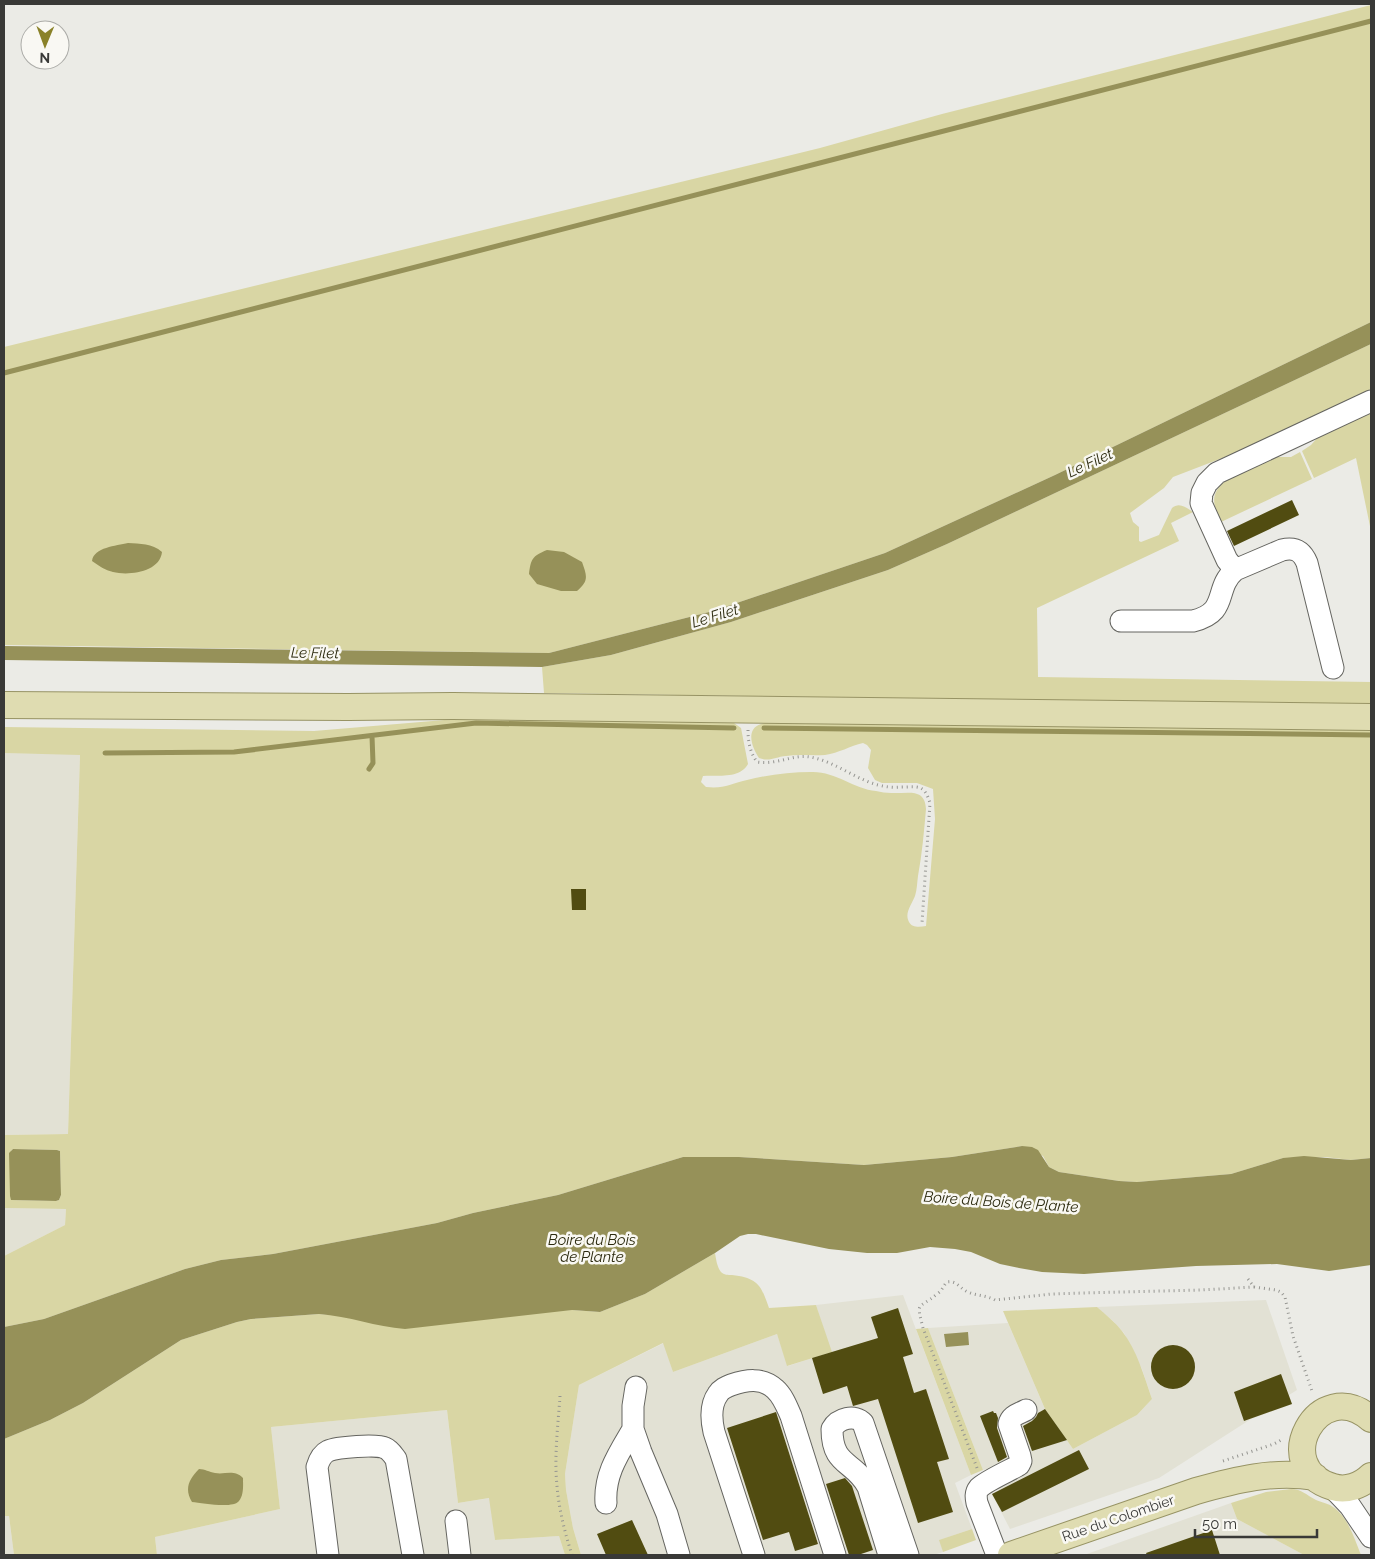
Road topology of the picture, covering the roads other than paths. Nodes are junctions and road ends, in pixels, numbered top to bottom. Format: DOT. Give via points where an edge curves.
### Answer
graph roads {
  1 [pos="1371,400"];
  2 [pos="1236,570"];
  3 [pos="1121,621"];
  4 [pos="1333,668"];
  5 [pos="4,705"];
  6 [pos="1371,717"];
  7 [pos="636,1387"];
  8 [pos="1026,1410"];
  9 [pos="1371,1418"];
  10 [pos="633,1429"];
  11 [pos="1295,1436"];
  12 [pos="1371,1476"];
  13 [pos="1323,1482"];
  14 [pos="1196,1491"];
  15 [pos="606,1502"];
  16 [pos="456,1521"];
  17 [pos="1371,1537"];
  18 [pos="328,1555"];
  19 [pos="414,1555"];
  20 [pos="460,1555"];
  21 [pos="678,1555"];
  22 [pos="754,1555"];
  23 [pos="835,1555"];
  24 [pos="889,1555"];
  25 [pos="908,1555"];
  26 [pos="997,1555"];
  27 [pos="1011,1555"];
  1 -- 2 [label="street" via="1217,473 1207,482 1202,503 1227,560"];
  2 -- 3 [label="street" via="1224,584 1217,607 1202,619"];
  2 -- 4 [label="street" via="1290,548 1304,556"];
  5 -- 6 [label="main road" via="472,706"];
  7 -- 10 [label="street"];
  8 -- 26 [label="street" via="1014,1416 1009,1424 1021,1461 977,1492"];
  9 -- 11 [label="main road, Rue du Colombier" via="1353,1408 1329,1409"];
  10 -- 15 [label="street" via="609,1473"];
  10 -- 21 [label="street" via="667,1514"];
  11 -- 13 [label="main road" via="1302,1446 1308,1469"];
  11 -- 14 [label="main road, Rue du Colombier" via="1296,1446 1281,1457"];
  12 -- 13 [label="main road, Rue du Colombier" via="1357,1486 1346,1488"];
  13 -- 14 [label="main road, Rue du Colombier" via="1298,1474 1265,1476"];
  13 -- 17 [label="street" via="1350,1506"];
  14 -- 27 [label="main road, Rue du Colombier"];
  16 -- 20 [label="street"];
  18 -- 19 [label="street" via="317,1466 319,1460 329,1450 373,1446 385,1448 396,1459"];
  22 -- 23 [label="street" via="712,1420 712,1409 719,1392 752,1380 767,1384 784,1400"];
  24 -- 25 [label="street" via="875,1484"];
}
